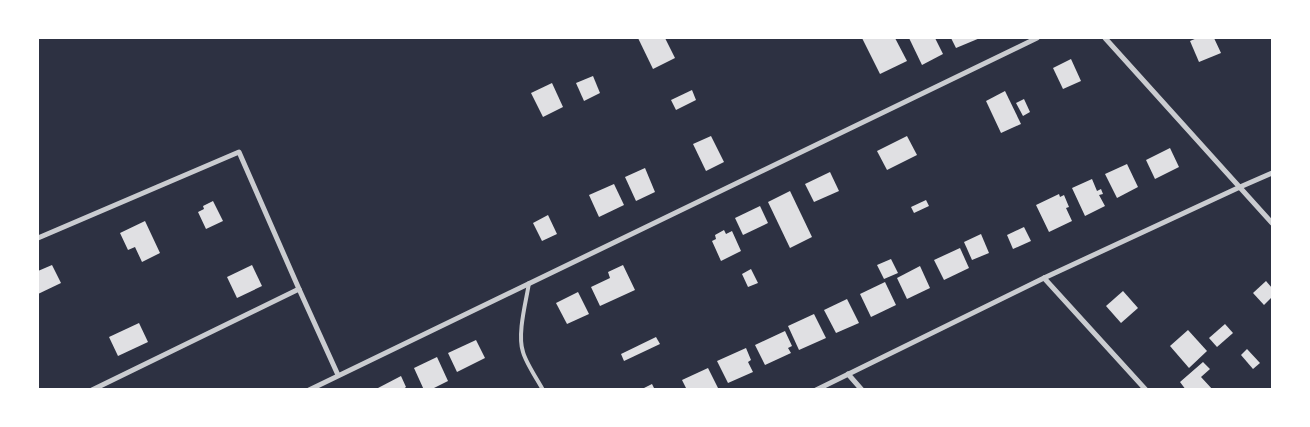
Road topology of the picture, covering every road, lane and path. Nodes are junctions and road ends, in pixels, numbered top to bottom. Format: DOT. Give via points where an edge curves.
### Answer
graph roads {
  1 [pos="1037,38"];
  2 [pos="1105,38"];
  3 [pos="1272,173"];
  4 [pos="1240,187"];
  5 [pos="1272,223"];
  6 [pos="38,238"];
  7 [pos="1044,278"];
  8 [pos="529,282"];
  9 [pos="298,289"];
  10 [pos="848,374"];
  11 [pos="338,375"];
  12 [pos="92,390"];
  13 [pos="309,390"];
  14 [pos="543,390"];
  15 [pos="816,390"];
  16 [pos="862,390"];
  17 [pos="1146,390"];
  1 -- 8 [label="street"];
  2 -- 4 [label="street"];
  3 -- 4 [label="street"];
  4 -- 5 [label="street"];
  4 -- 7 [label="street"];
  6 -- 9 [label="street" via="239,152"];
  7 -- 10 [label="street"];
  7 -- 17 [label="street"];
  8 -- 11 [label="street"];
  8 -- 14 [label="lane" via="521,344 523,354"];
  9 -- 11 [label="street"];
  9 -- 12 [label="street"];
  10 -- 15 [label="street"];
  10 -- 16 [label="street"];
  11 -- 13 [label="street"];
}
